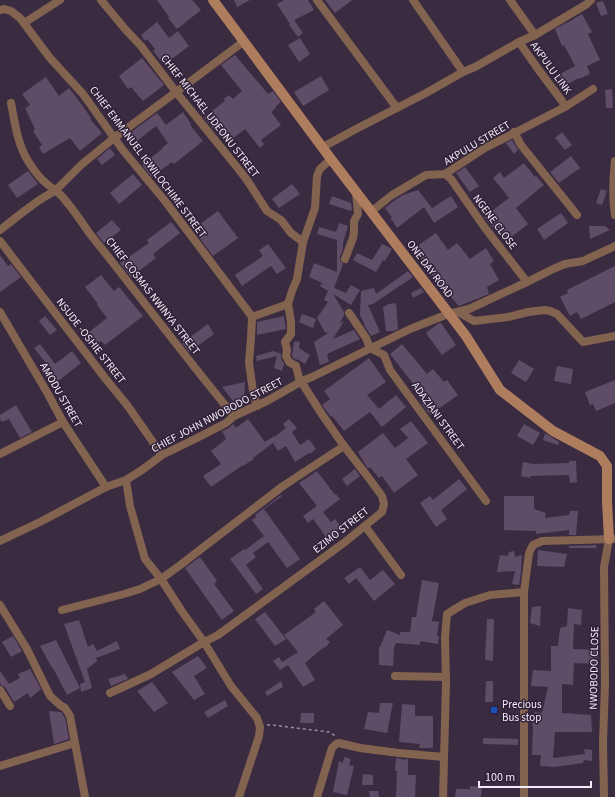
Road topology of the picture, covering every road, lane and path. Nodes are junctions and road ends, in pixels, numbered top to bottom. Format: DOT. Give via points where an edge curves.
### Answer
graph roads {
  1 [pos="60,0"];
  2 [pos="101,0"];
  3 [pos="212,0"];
  4 [pos="317,0"];
  5 [pos="413,0"];
  6 [pos="510,0"];
  7 [pos="591,0"];
  8 [pos="0,10"];
  9 [pos="24,23"];
  10 [pos="535,35"];
  11 [pos="243,42"];
  12 [pos="519,42"];
  13 [pos="463,72"];
  14 [pos="594,89"];
  15 [pos="176,92"];
  16 [pos="12,103"];
  17 [pos="564,106"];
  18 [pos="397,108"];
  19 [pos="514,132"];
  20 [pos="114,138"];
  21 [pos="323,147"];
  22 [pos="331,159"];
  23 [pos="615,161"];
  24 [pos="445,174"];
  25 [pos="56,190"];
  26 [pos="356,191"];
  27 [pos="372,211"];
  28 [pos="577,215"];
  29 [pos="615,215"];
  30 [pos="0,230"];
  31 [pos="0,241"];
  32 [pos="303,242"];
  33 [pos="615,246"];
  34 [pos="345,259"];
  35 [pos="527,282"];
  36 [pos="288,304"];
  37 [pos="0,312"];
  38 [pos="458,312"];
  39 [pos="350,313"];
  40 [pos="448,314"];
  41 [pos="252,317"];
  42 [pos="615,336"];
  43 [pos="370,348"];
  44 [pos="302,381"];
  45 [pos="257,406"];
  46 [pos="234,416"];
  47 [pos="63,422"];
  48 [pos="344,446"];
  49 [pos="0,454"];
  50 [pos="162,456"];
  51 [pos="126,480"];
  52 [pos="106,487"];
  53 [pos="486,501"];
  54 [pos="365,526"];
  55 [pos="612,539"];
  56 [pos="0,541"];
  57 [pos="401,575"];
  58 [pos="161,579"];
  59 [pos="524,592"];
  60 [pos="0,605"];
  61 [pos="62,610"];
  62 [pos="204,642"];
  63 [pos="395,676"];
  64 [pos="446,677"];
  65 [pos="0,690"];
  66 [pos="110,693"];
  67 [pos="10,706"];
  68 [pos="259,726"];
  69 [pos="75,743"];
  70 [pos="338,743"];
  71 [pos="444,757"];
  72 [pos="0,766"];
  73 [pos="85,797"];
  74 [pos="238,797"];
  75 [pos="317,797"];
  76 [pos="444,797"];
  77 [pos="524,797"];
  78 [pos="604,797"];
  1 -- 9 [label="street"];
  2 -- 15 [label="street, CHIEF MICHAEL UDEONU STREET"];
  3 -- 11 [label="main road, ONE DAY ROAD"];
  4 -- 18 [label="street"];
  5 -- 13 [label="street"];
  6 -- 10 [label="street"];
  7 -- 10 [label="street"];
  8 -- 9 [label="street, CHIEF EMMANUEL IGWILOCHIME STREET" via="11,11"];
  9 -- 20 [label="street, CHIEF EMMANUEL IGWILOCHIME STREET"];
  10 -- 12 [label="street"];
  11 -- 15 [label="street"];
  11 -- 21 [label="main road, ONE DAY ROAD"];
  12 -- 13 [label="street"];
  12 -- 17 [label="street, AKPULU LINK"];
  13 -- 18 [label="street"];
  14 -- 17 [label="street, AKPULU STREET"];
  15 -- 20 [label="street"];
  15 -- 32 [label="street, CHIEF MICHAEL UDEONU STREET" via="243,175 267,211 281,220 290,233"];
  16 -- 25 [label="street, CHIEF COSMAS NWINYA STREET" via="18,140 25,155 41,178"];
  17 -- 19 [label="street, AKPULU STREET"];
  18 -- 21 [label="street"];
  19 -- 24 [label="street, AKPULU STREET"];
  19 -- 28 [label="street"];
  20 -- 25 [label="street"];
  20 -- 41 [label="street, CHIEF EMMANUEL IGWILOCHIME STREET"];
  21 -- 22 [label="main road, ONE DAY ROAD"];
  22 -- 26 [label="main road, ONE DAY ROAD"];
  22 -- 32 [label="street" via="320,169 317,176 315,208"];
  23 -- 29 [label="street" via="612,195"];
  24 -- 27 [label="street, AKPULU STREET" via="426,175 392,195"];
  24 -- 35 [label="street, NGENE CLOSE"];
  25 -- 30 [label="street"];
  25 -- 46 [label="street, CHIEF COSMAS NWINYA STREET"];
  26 -- 27 [label="main road, ONE DAY ROAD"];
  26 -- 34 [label="street" via="358,214"];
  27 -- 40 [label="main road, ONE DAY ROAD"];
  31 -- 50 [label="street, NSUDE -OSHIE STREET" via="127,405"];
  32 -- 36 [label="street" via="297,279"];
  33 -- 35 [label="street, CHIEF JOHN NWOBODO STREET" via="583,261 565,264"];
  35 -- 38 [label="street, CHIEF JOHN NWOBODO STREET" via="491,300"];
  36 -- 41 [label="street"];
  36 -- 44 [label="street, EZIMO STREET" via="291,334 285,342 286,356 289,362 296,366"];
  37 -- 47 [label="street, AMODU STREET"];
  38 -- 40 [label="street, CHIEF JOHN NWOBODO STREET"];
  38 -- 42 [label="street" via="474,321 545,310 557,314 582,342"];
  39 -- 43 [label="street"];
  40 -- 43 [label="street, CHIEF JOHN NWOBODO STREET"];
  40 -- 55 [label="main road, ONE DAY ROAD" via="466,336 500,390 553,431 600,456 607,466 607,502"];
  41 -- 45 [label="street" via="249,363"];
  43 -- 44 [label="street, CHIEF JOHN NWOBODO STREET"];
  43 -- 53 [label="street, ADAZIANI STREET" via="384,355 390,370"];
  44 -- 45 [label="street, CHIEF JOHN NWOBODO STREET"];
  44 -- 48 [label="street, EZIMO STREET"];
  45 -- 46 [label="street, CHIEF JOHN NWOBODO STREET"];
  46 -- 50 [label="street, CHIEF JOHN NWOBODO STREET" via="226,423"];
  47 -- 49 [label="street"];
  47 -- 52 [label="street, AMODU STREET"];
  48 -- 54 [label="street, EZIMO STREET" via="382,496 382,512"];
  48 -- 58 [label="street" via="283,486"];
  50 -- 51 [label="street, CHIEF JOHN NWOBODO STREET"];
  51 -- 52 [label="street, CHIEF JOHN NWOBODO STREET"];
  51 -- 58 [label="street" via="130,506 145,559"];
  52 -- 56 [label="street, CHIEF JOHN NWOBODO STREET"];
  54 -- 57 [label="street"];
  54 -- 62 [label="street, EZIMO STREET" via="218,635"];
  55 -- 59 [label="street" via="542,540 533,545 529,553"];
  55 -- 78 [label="street, NWOBODO CLOSE" via="604,567"];
  58 -- 61 [label="street" via="140,589"];
  58 -- 62 [label="street"];
  59 -- 64 [label="street" via="490,595 465,603 447,614 444,637"];
  59 -- 77 [label="street"];
  60 -- 69 [label="street" via="27,649 50,696 70,716"];
  62 -- 66 [label="street, EZIMO STREET" via="151,674"];
  62 -- 68 [label="street" via="231,686 257,718"];
  63 -- 64 [label="street"];
  64 -- 71 [label="street"];
  65 -- 67 [label="street"];
  68 -- 70 [label="path" via="272,725 329,732"];
  68 -- 74 [label="street" via="259,736"];
  69 -- 72 [label="street"];
  69 -- 73 [label="street"];
  70 -- 71 [label="street" via="399,754"];
  70 -- 75 [label="street" via="332,748"];
  71 -- 76 [label="street"];
}
